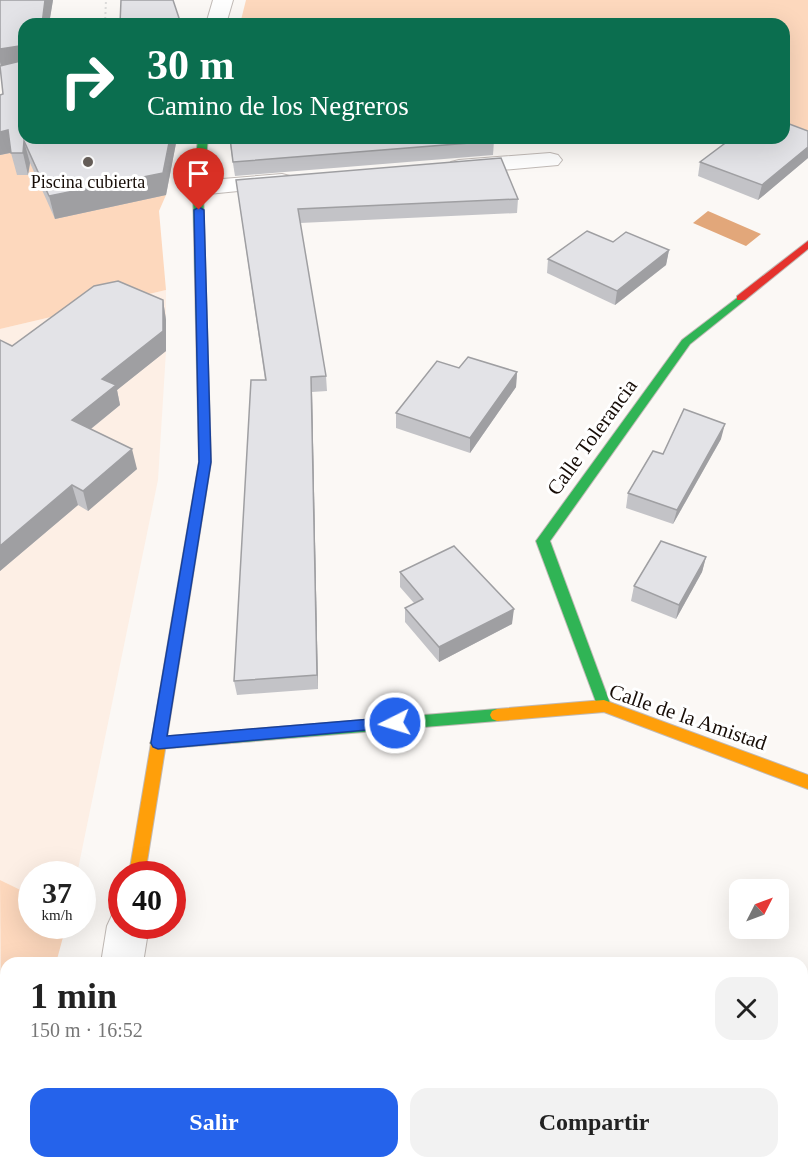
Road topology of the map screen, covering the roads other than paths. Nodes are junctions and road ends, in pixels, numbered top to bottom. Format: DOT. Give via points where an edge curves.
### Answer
graph roads {
  1 [pos="223,0"];
  2 [pos="218,18"];
  3 [pos="202,144"];
  4 [pos="550,160"];
  5 [pos="432,169"];
  6 [pos="303,180"];
  7 [pos="198,188"];
  8 [pos="808,244"];
  9 [pos="604,706"];
  10 [pos="158,743"];
  11 [pos="808,782"];
  12 [pos="139,861"];
  13 [pos="126,939"];
  14 [pos="123,957"];
  1 -- 2 [label="street"];
  3 -- 7 [label="street"];
  4 -- 5 [label="street"];
  6 -- 7 [label="street"];
  7 -- 10 [label="street" via="205,462"];
  8 -- 9 [label="street, Calle Tolerancia" via="686,342 543,542"];
  9 -- 10 [label="street, Calle de la Amistad"];
  9 -- 11 [label="street, Calle de la Amistad"];
  10 -- 12 [label="street"];
  13 -- 14 [label="street"];
}
